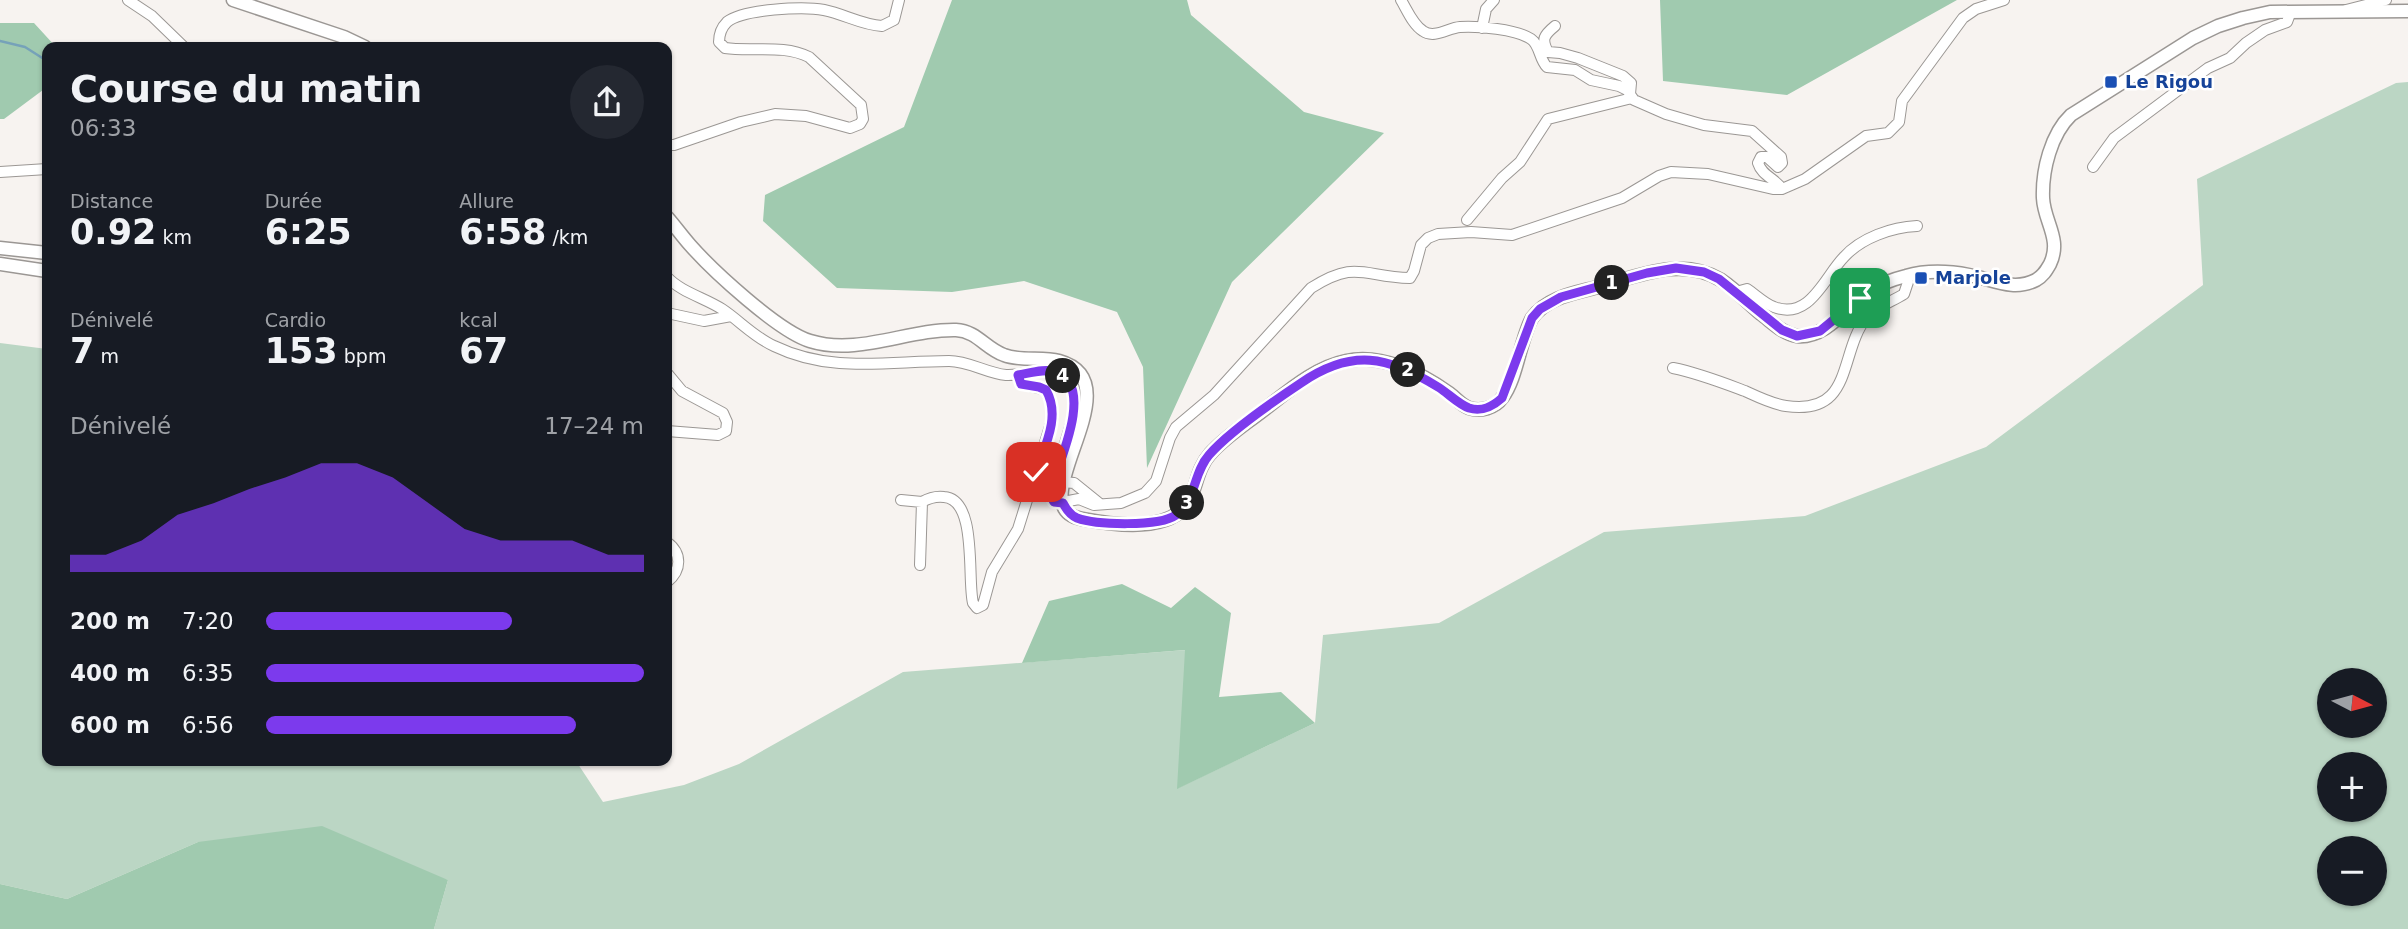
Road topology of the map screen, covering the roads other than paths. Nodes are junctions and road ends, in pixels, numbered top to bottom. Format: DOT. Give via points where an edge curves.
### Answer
graph roads {
  1 [pos="128,0"];
  2 [pos="233,0"];
  3 [pos="899,0"];
  4 [pos="1401,0"];
  5 [pos="1494,0"];
  6 [pos="2004,0"];
  7 [pos="2386,0"];
  8 [pos="2291,11"];
  9 [pos="2408,11"];
  10 [pos="2344,12"];
  11 [pos="1555,26"];
  12 [pos="1482,28"];
  13 [pos="179,42"];
  14 [pos="354,42"];
  15 [pos="1631,96"];
  16 [pos="672,145"];
  17 [pos="2093,167"];
  18 [pos="42,169"];
  19 [pos="0,172"];
  20 [pos="1782,188"];
  21 [pos="1467,220"];
  22 [pos="672,223"];
  23 [pos="1917,226"];
  24 [pos="0,248"];
  25 [pos="42,252"];
  26 [pos="0,264"];
  27 [pos="42,270"];
  28 [pos="1906,276"];
  29 [pos="672,280"];
  30 [pos="1736,292"];
  31 [pos="672,314"];
  32 [pos="731,316"];
  33 [pos="1673,368"];
  34 [pos="1018,375"];
  35 [pos="672,379"];
  36 [pos="672,431"];
  37 [pos="1067,466"];
  38 [pos="1062,482"];
  39 [pos="1087,492"];
  40 [pos="901,500"];
  41 [pos="922,502"];
  42 [pos="1063,503"];
  43 [pos="1100,504"];
  44 [pos="672,546"];
  45 [pos="920,565"];
  46 [pos="672,577"];
  1 -- 13 [label="street"];
  2 -- 14 [label="street"];
  3 -- 16 [label="street" via="894,20 882,26 799,8 741,16 721,29 719,42 725,48 786,49 808,57 862,105 863,119 854,127 775,114"];
  4 -- 12 [label="street" via="1426,33"];
  5 -- 12 [label="street" via="1486,9"];
  6 -- 20 [label="street" via="1969,13 1954,29 1902,101 1899,122 1888,133 1866,136 1805,178"];
  7 -- 10 [label="street"];
  8 -- 10 [label="street"];
  8 -- 17 [label="street" via="2287,22 2266,30 2204,71 2114,138"];
  8 -- 28 [label="street" via="2243,18 2200,34 2065,121 2053,141 2043,188 2055,246 2041,277 2010,285 1941,271"];
  9 -- 10 [label="street"];
  11 -- 15 [label="street" via="1543,38 1548,52 1567,54 1623,76 1632,86"];
  12 -- 15 [label="street" via="1521,34 1536,45 1547,67 1575,70 1591,80 1619,86"];
  15 -- 20 [label="street" via="1691,122 1752,131 1781,157 1778,167 1767,157 1758,163"];
  15 -- 21 [label="street" via="1548,119 1520,162"];
  18 -- 19 [label="street"];
  20 -- 43 [label="street" via="1708,174 1666,173 1622,198 1512,235 1471,232 1428,238 1421,245 1410,278 1362,271 1330,276 1311,288 1214,395 1176,427 1156,481 1145,493 1121,503"];
  22 -- 37 [label="street" via="736,288 782,326 811,342 880,342 954,330 977,336 1005,356 1065,363 1082,379 1087,398"];
  23 -- 30 [label="street" via="1860,243 1811,299 1796,307 1773,307 1747,289"];
  24 -- 25 [label="street"];
  26 -- 27 [label="street"];
  28 -- 30 [label="street" via="1872,289 1820,331 1797,336 1782,330"];
  28 -- 33 [label="street" via="1904,294 1867,317 1840,383 1822,402 1801,407 1778,404"];
  29 -- 32 [label="street"];
  30 -- 42 [label="street" via="1704,272 1676,268 1550,302 1529,324 1502,398 1487,409 1466,407 1425,379 1389,363 1367,359 1338,363 1299,384 1218,446 1202,465 1186,505 1168,520 1137,524 1083,519 1071,514"];
  31 -- 32 [label="street" via="704,321"];
  32 -- 34 [label="street" via="756,336 800,356 862,365 950,361"];
  34 -- 41 [label="street" via="1021,384 1046,390 1053,417 1018,529 992,572 980,607 972,599 969,544 959,505 945,497"];
  34 -- 42 [label="street" via="1058,373 1069,380 1076,395 1049,493 1054,502"];
  35 -- 36 [label="street" via="682,391 723,413 727,422 726,431 718,435"];
  37 -- 38 [label="street"];
  37 -- 39 [label="street"];
  38 -- 39 [label="street"];
  38 -- 42 [label="street"];
  39 -- 43 [label="street"];
  40 -- 41 [label="street"];
  41 -- 45 [label="street"];
  42 -- 43 [label="street" via="1079,499"];
  44 -- 46 [label="street" via="679,560"];
}
